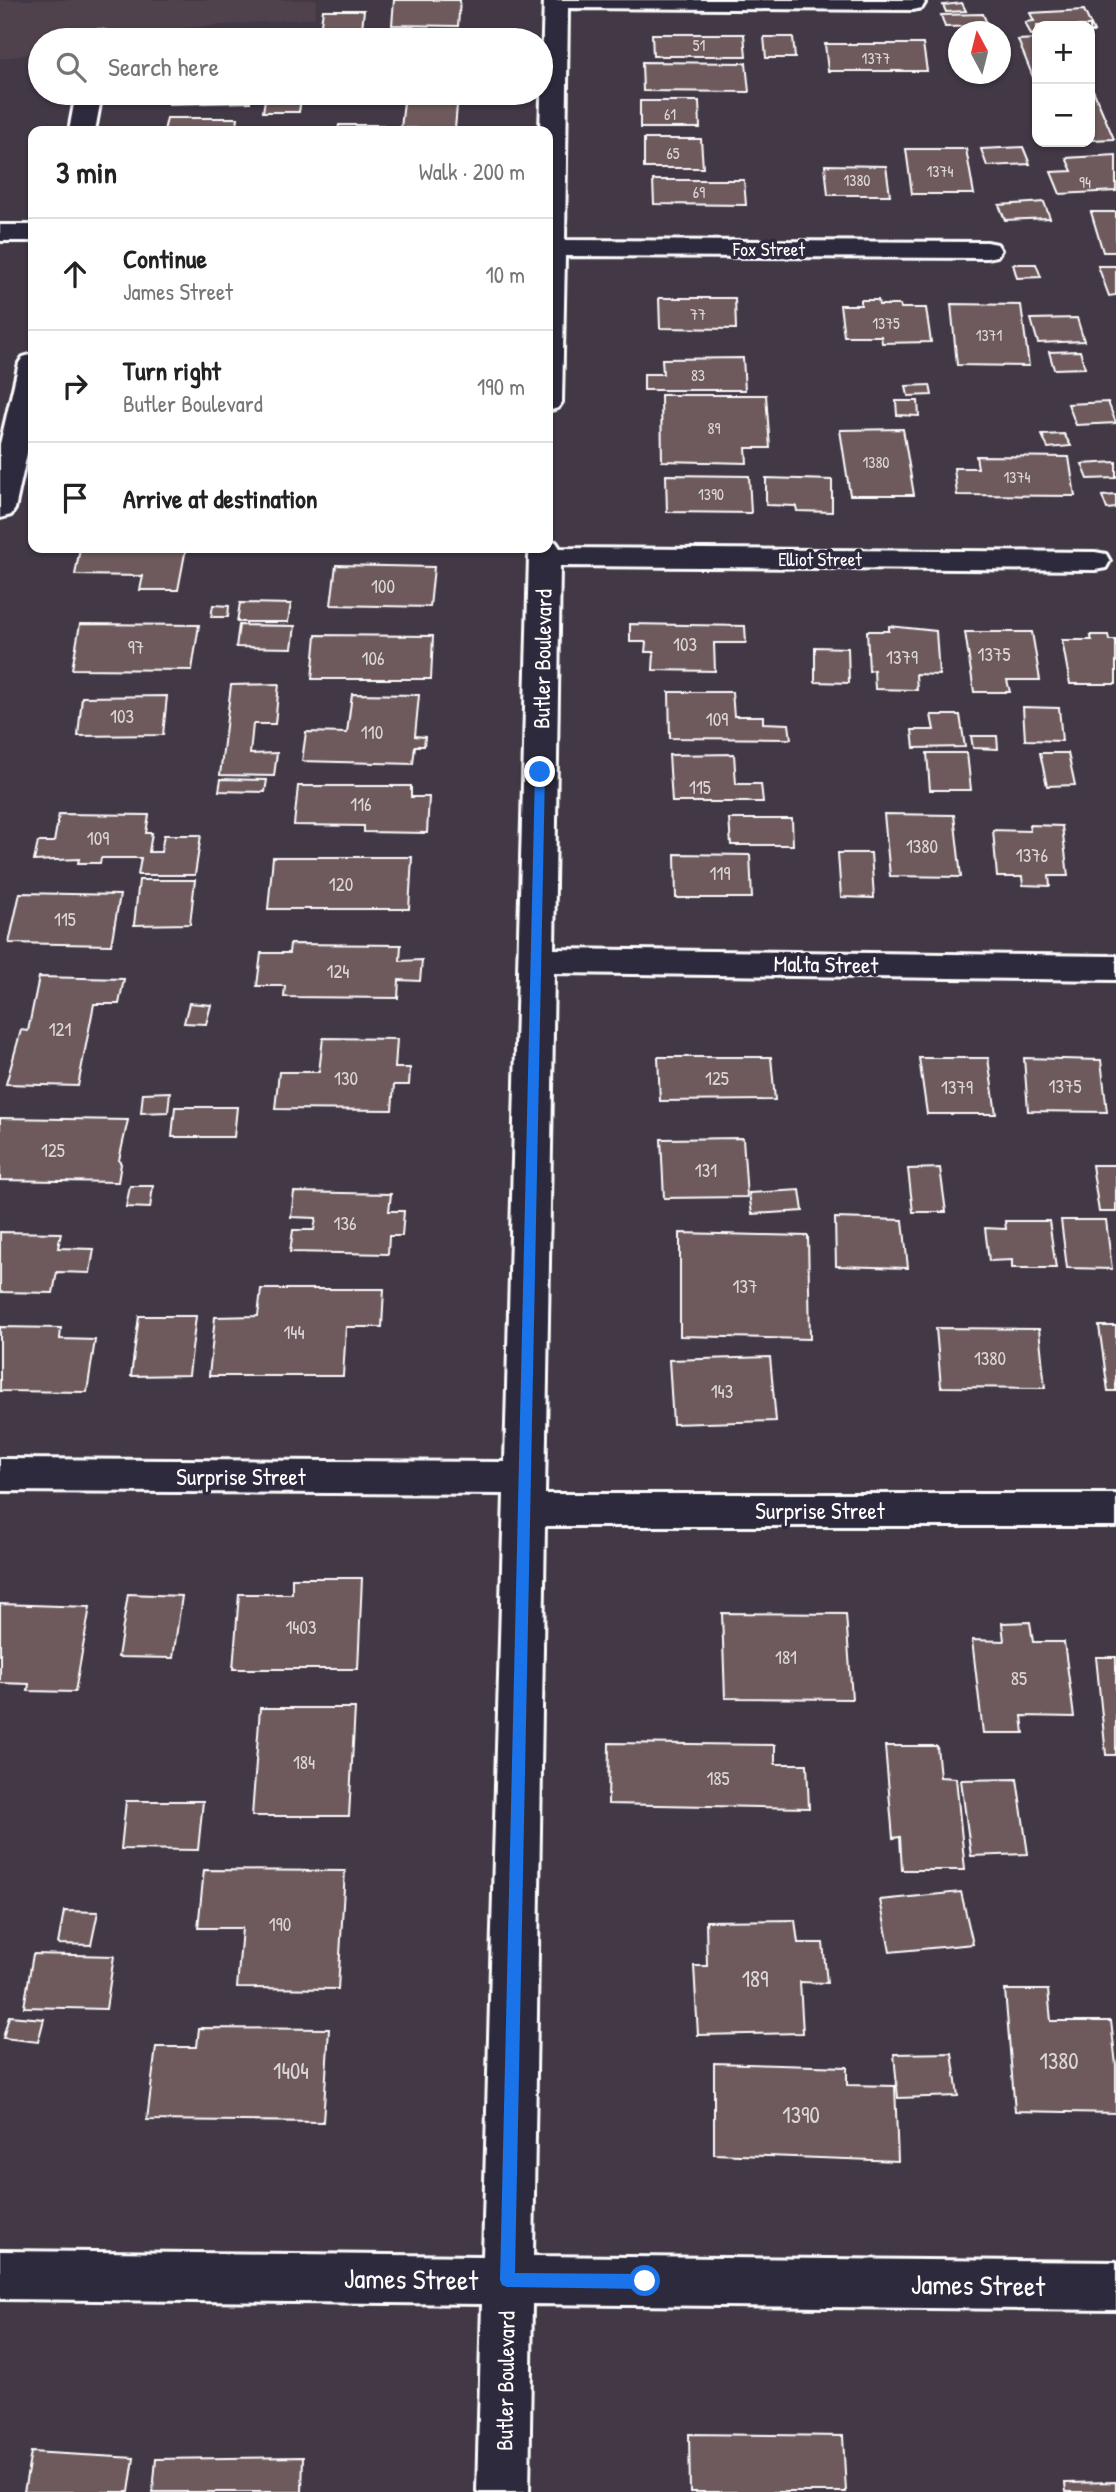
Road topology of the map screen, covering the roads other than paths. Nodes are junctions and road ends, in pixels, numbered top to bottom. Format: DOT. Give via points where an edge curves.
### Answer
graph roads {
  1 [pos="556,0"];
  2 [pos="913,3"];
  3 [pos="87,105"];
  4 [pos="83,126"];
  5 [pos="553,149"];
  6 [pos="0,233"];
  7 [pos="28,233"];
  8 [pos="553,248"];
  9 [pos="987,250"];
  10 [pos="28,385"];
  11 [pos="0,509"];
  12 [pos="553,552"];
  13 [pos="544,553"];
  14 [pos="1095,561"];
  15 [pos="536,961"];
  16 [pos="1116,968"];
  17 [pos="0,1475"];
  18 [pos="524,1494"];
  19 [pos="1116,1510"];
  20 [pos="0,2275"];
  21 [pos="507,2280"];
  22 [pos="1116,2286"];
  23 [pos="503,2492"];
  1 -- 2 [label="street"];
  1 -- 5 [label="street"];
  3 -- 4 [label="street"];
  6 -- 7 [label="street"];
  8 -- 9 [label="street, Fox Street"];
  10 -- 11 [label="street"];
  12 -- 14 [label="street, Elliot Street"];
  13 -- 15 [label="street, Butler Boulevard"];
  15 -- 16 [label="street, Malta Street"];
  15 -- 18 [label="street, Butler Boulevard"];
  17 -- 18 [label="street, Surprise Street"];
  18 -- 19 [label="street, Surprise Street"];
  18 -- 21 [label="street, Butler Boulevard"];
  20 -- 21 [label="street, James Street"];
  21 -- 22 [label="street, James Street"];
  21 -- 23 [label="street, Butler Boulevard"];
}
